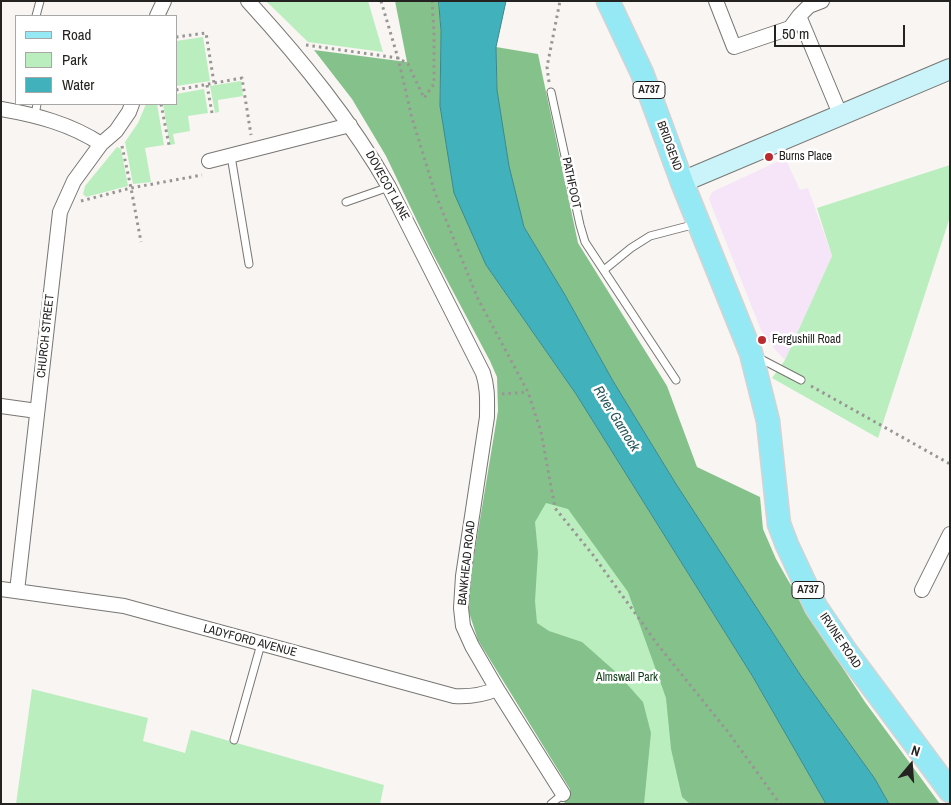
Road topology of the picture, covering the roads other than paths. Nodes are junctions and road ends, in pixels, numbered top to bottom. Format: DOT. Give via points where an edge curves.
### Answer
graph roads {
  1 [pos="40,1"];
  2 [pos="164,1"];
  3 [pos="248,1"];
  4 [pos="608,1"];
  5 [pos="716,1"];
  6 [pos="822,1"];
  7 [pos="36,15"];
  8 [pos="157,15"];
  9 [pos="799,16"];
  10 [pos="950,69"];
  11 [pos="551,92"];
  12 [pos="132,105"];
  13 [pos="1,109"];
  14 [pos="36,109"];
  15 [pos="840,114"];
  16 [pos="350,125"];
  17 [pos="101,144"];
  18 [pos="231,156"];
  19 [pos="209,161"];
  20 [pos="682,182"];
  21 [pos="389,187"];
  22 [pos="346,202"];
  23 [pos="698,223"];
  24 [pos="249,264"];
  25 [pos="604,270"];
  26 [pos="750,353"];
  27 [pos="676,380"];
  28 [pos="801,380"];
  29 [pos="488,395"];
  30 [pos="1,406"];
  31 [pos="37,411"];
  32 [pos="950,534"];
  33 [pos="1,589"];
  34 [pos="922,590"];
  35 [pos="17,591"];
  36 [pos="262,644"];
  37 [pos="497,689"];
  38 [pos="234,740"];
  39 [pos="950,791"];
  40 [pos="563,794"];
  41 [pos="551,804"];
  1 -- 7 [label="lane"];
  2 -- 8 [label="street"];
  3 -- 16 [label="street, DOVECOT LANE" via="285,42"];
  4 -- 20 [label="main road, BRIDGEND / A737" via="642,73"];
  5 -- 9 [label="street" via="734,47 790,28"];
  6 -- 9 [label="street" via="809,6"];
  9 -- 15 [label="street"];
  10 -- 15 [label="main road"];
  11 -- 25 [label="lane, PATHFOOT" via="585,242"];
  12 -- 17 [label="street, CHURCH STREET" via="114,133"];
  13 -- 14 [label="street"];
  14 -- 17 [label="street"];
  15 -- 20 [label="main road"];
  16 -- 18 [label="street"];
  16 -- 21 [label="street, DOVECOT LANE"];
  17 -- 31 [label="street, CHURCH STREET" via="74,181 63,202 58,222"];
  18 -- 19 [label="street"];
  18 -- 24 [label="lane"];
  20 -- 23 [label="main road, A737"];
  21 -- 22 [label="lane"];
  21 -- 29 [label="street, DOVECOT LANE" via="483,373"];
  23 -- 25 [label="lane" via="650,236"];
  23 -- 26 [label="main road, A737"];
  25 -- 27 [label="lane, PATHFOOT"];
  26 -- 28 [label="lane"];
  26 -- 39 [label="main road, IRVINE ROAD / A737" via="768,420 780,524 795,565 816,607 845,650"];
  29 -- 37 [label="street, BANKHEAD ROAD" via="461,608 463,626"];
  30 -- 31 [label="street"];
  31 -- 35 [label="street, CHURCH STREET"];
  32 -- 34 [label="street"];
  33 -- 35 [label="street, LADYFORD AVENUE"];
  35 -- 36 [label="street, LADYFORD AVENUE" via="124,606"];
  36 -- 37 [label="street, LADYFORD AVENUE" via="454,696 474,696"];
  36 -- 38 [label="lane"];
  37 -- 40 [label="street, BANKHEAD ROAD"];
  40 -- 41 [label="lane"];
}
